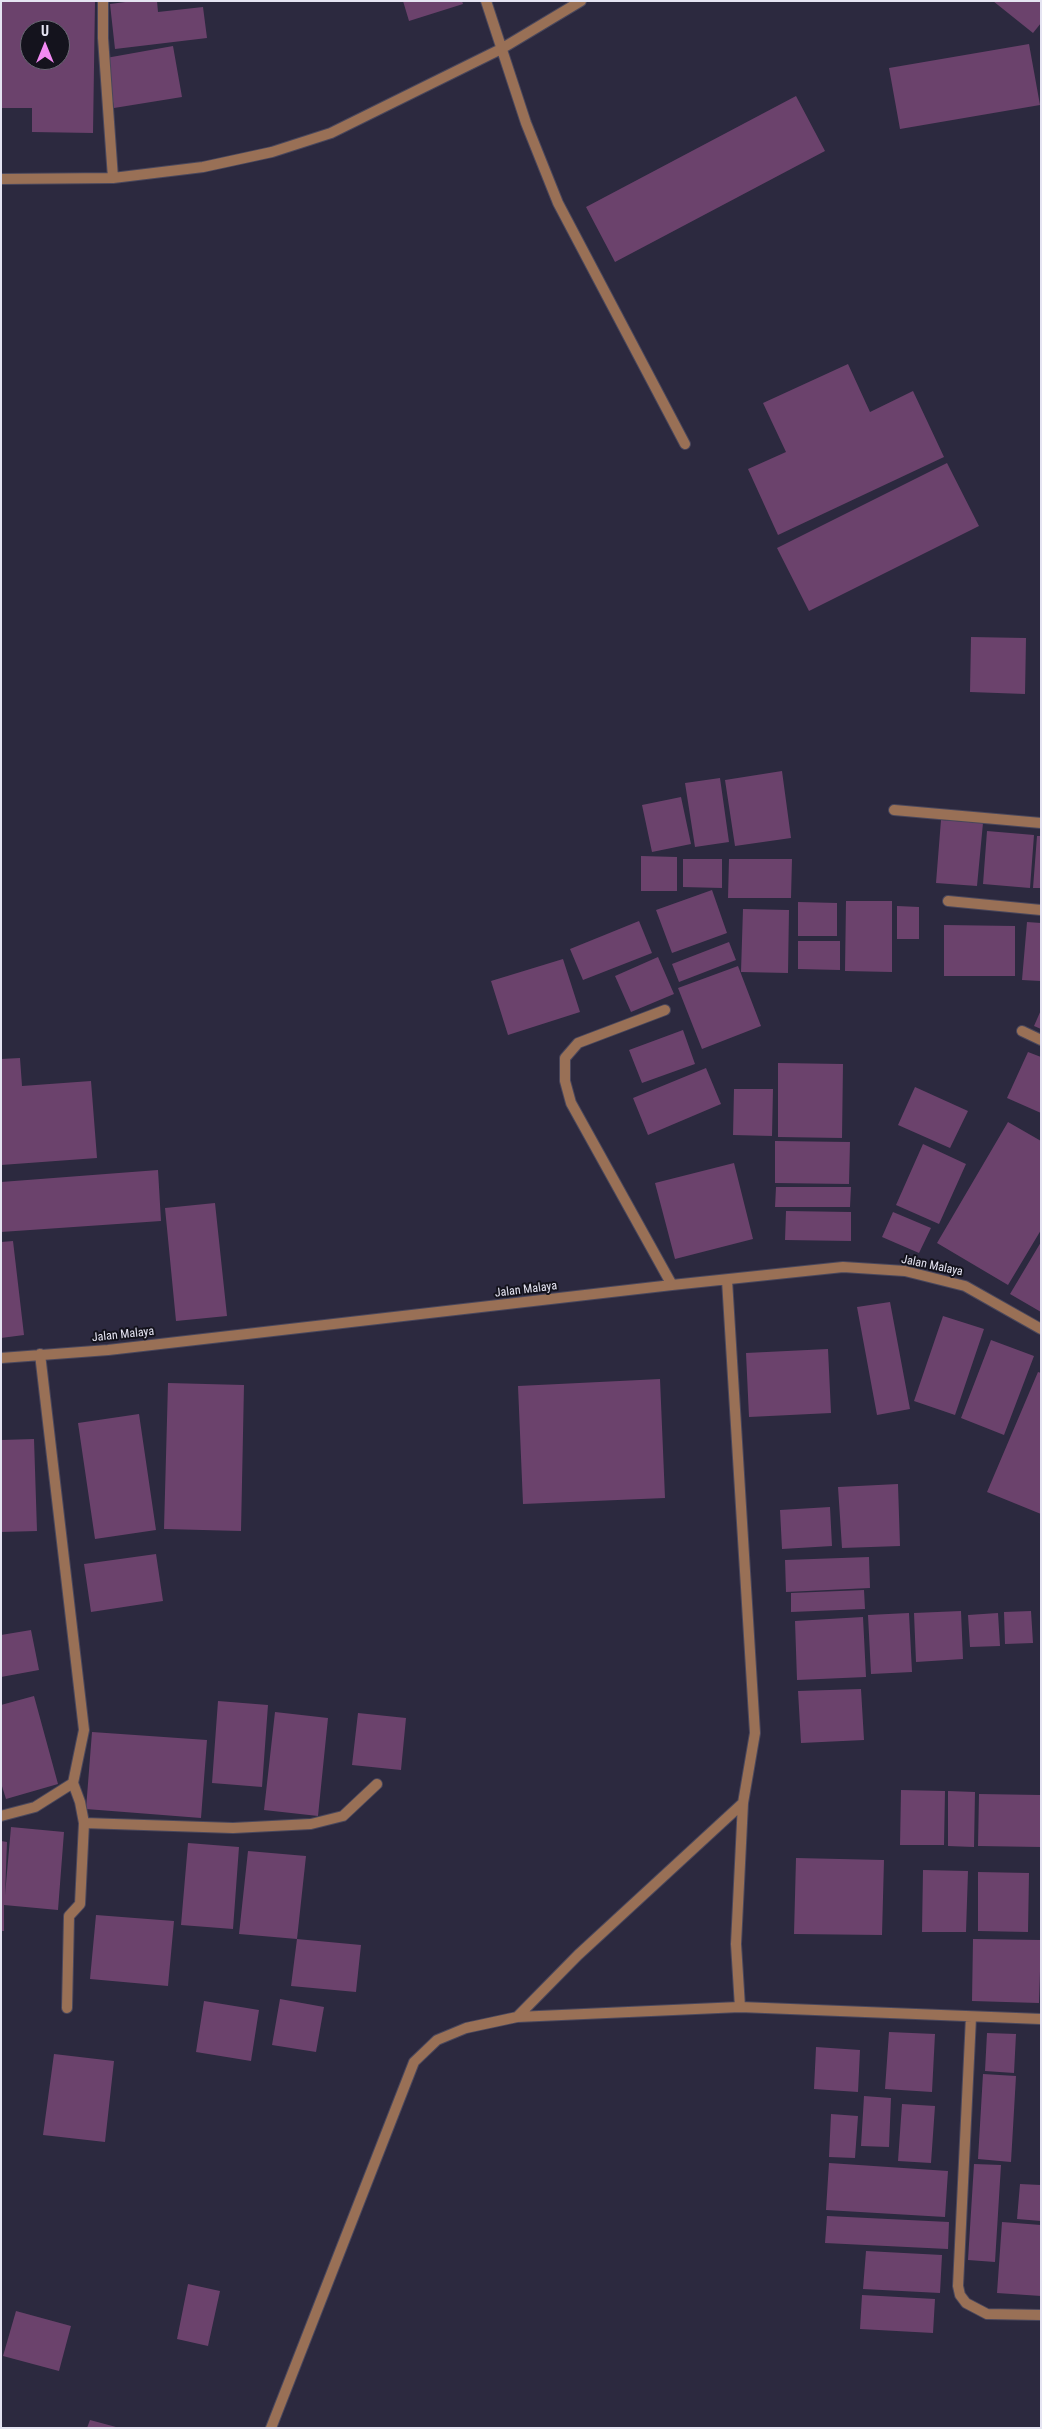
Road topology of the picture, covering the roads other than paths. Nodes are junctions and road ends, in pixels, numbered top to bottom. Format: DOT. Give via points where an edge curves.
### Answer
graph roads {
  1 [pos="104,1"];
  2 [pos="486,1"];
  3 [pos="581,1"];
  4 [pos="502,49"];
  5 [pos="113,178"];
  6 [pos="1,179"];
  7 [pos="684,444"];
  8 [pos="894,810"];
  9 [pos="1041,823"];
  10 [pos="948,901"];
  11 [pos="1041,910"];
  12 [pos="665,1010"];
  13 [pos="1022,1032"];
  14 [pos="1041,1040"];
  15 [pos="726,1280"];
  16 [pos="672,1284"];
  17 [pos="1041,1329"];
  18 [pos="40,1354"];
  19 [pos="1,1358"];
  20 [pos="73,1783"];
  21 [pos="377,1784"];
  22 [pos="743,1803"];
  23 [pos="1,1816"];
  24 [pos="84,1823"];
  25 [pos="740,2007"];
  26 [pos="68,2008"];
  27 [pos="517,2017"];
  28 [pos="971,2017"];
  29 [pos="1041,2020"];
  30 [pos="1041,2315"];
  31 [pos="271,2428"];
  1 -- 5 [label="street" via="103,38"];
  2 -- 4 [label="street"];
  3 -- 4 [label="street"];
  4 -- 5 [label="street" via="331,133 272,152 212,165"];
  4 -- 7 [label="street" via="526,123 558,203"];
  5 -- 6 [label="street"];
  8 -- 9 [label="street"];
  10 -- 11 [label="street"];
  12 -- 16 [label="street" via="578,1043 565,1058 565,1081 571,1103"];
  13 -- 14 [label="street"];
  15 -- 16 [label="street, Jalan Malaya"];
  15 -- 17 [label="street, Jalan Malaya" via="843,1267 905,1271 965,1286"];
  15 -- 22 [label="street" via="755,1734"];
  16 -- 18 [label="street, Jalan Malaya" via="108,1350"];
  18 -- 19 [label="street, Jalan Malaya"];
  18 -- 20 [label="street" via="84,1730"];
  20 -- 23 [label="street" via="35,1807"];
  20 -- 24 [label="street"];
  21 -- 24 [label="street" via="343,1816 311,1824 233,1828"];
  22 -- 25 [label="street" via="736,1944"];
  22 -- 27 [label="street" via="578,1955"];
  24 -- 26 [label="street" via="80,1904 69,1916"];
  25 -- 27 [label="street"];
  25 -- 28 [label="street"];
  27 -- 31 [label="street" via="466,2028 437,2040 414,2062"];
  28 -- 29 [label="street"];
  28 -- 30 [label="street" via="960,2296 966,2304 987,2314"];
}
